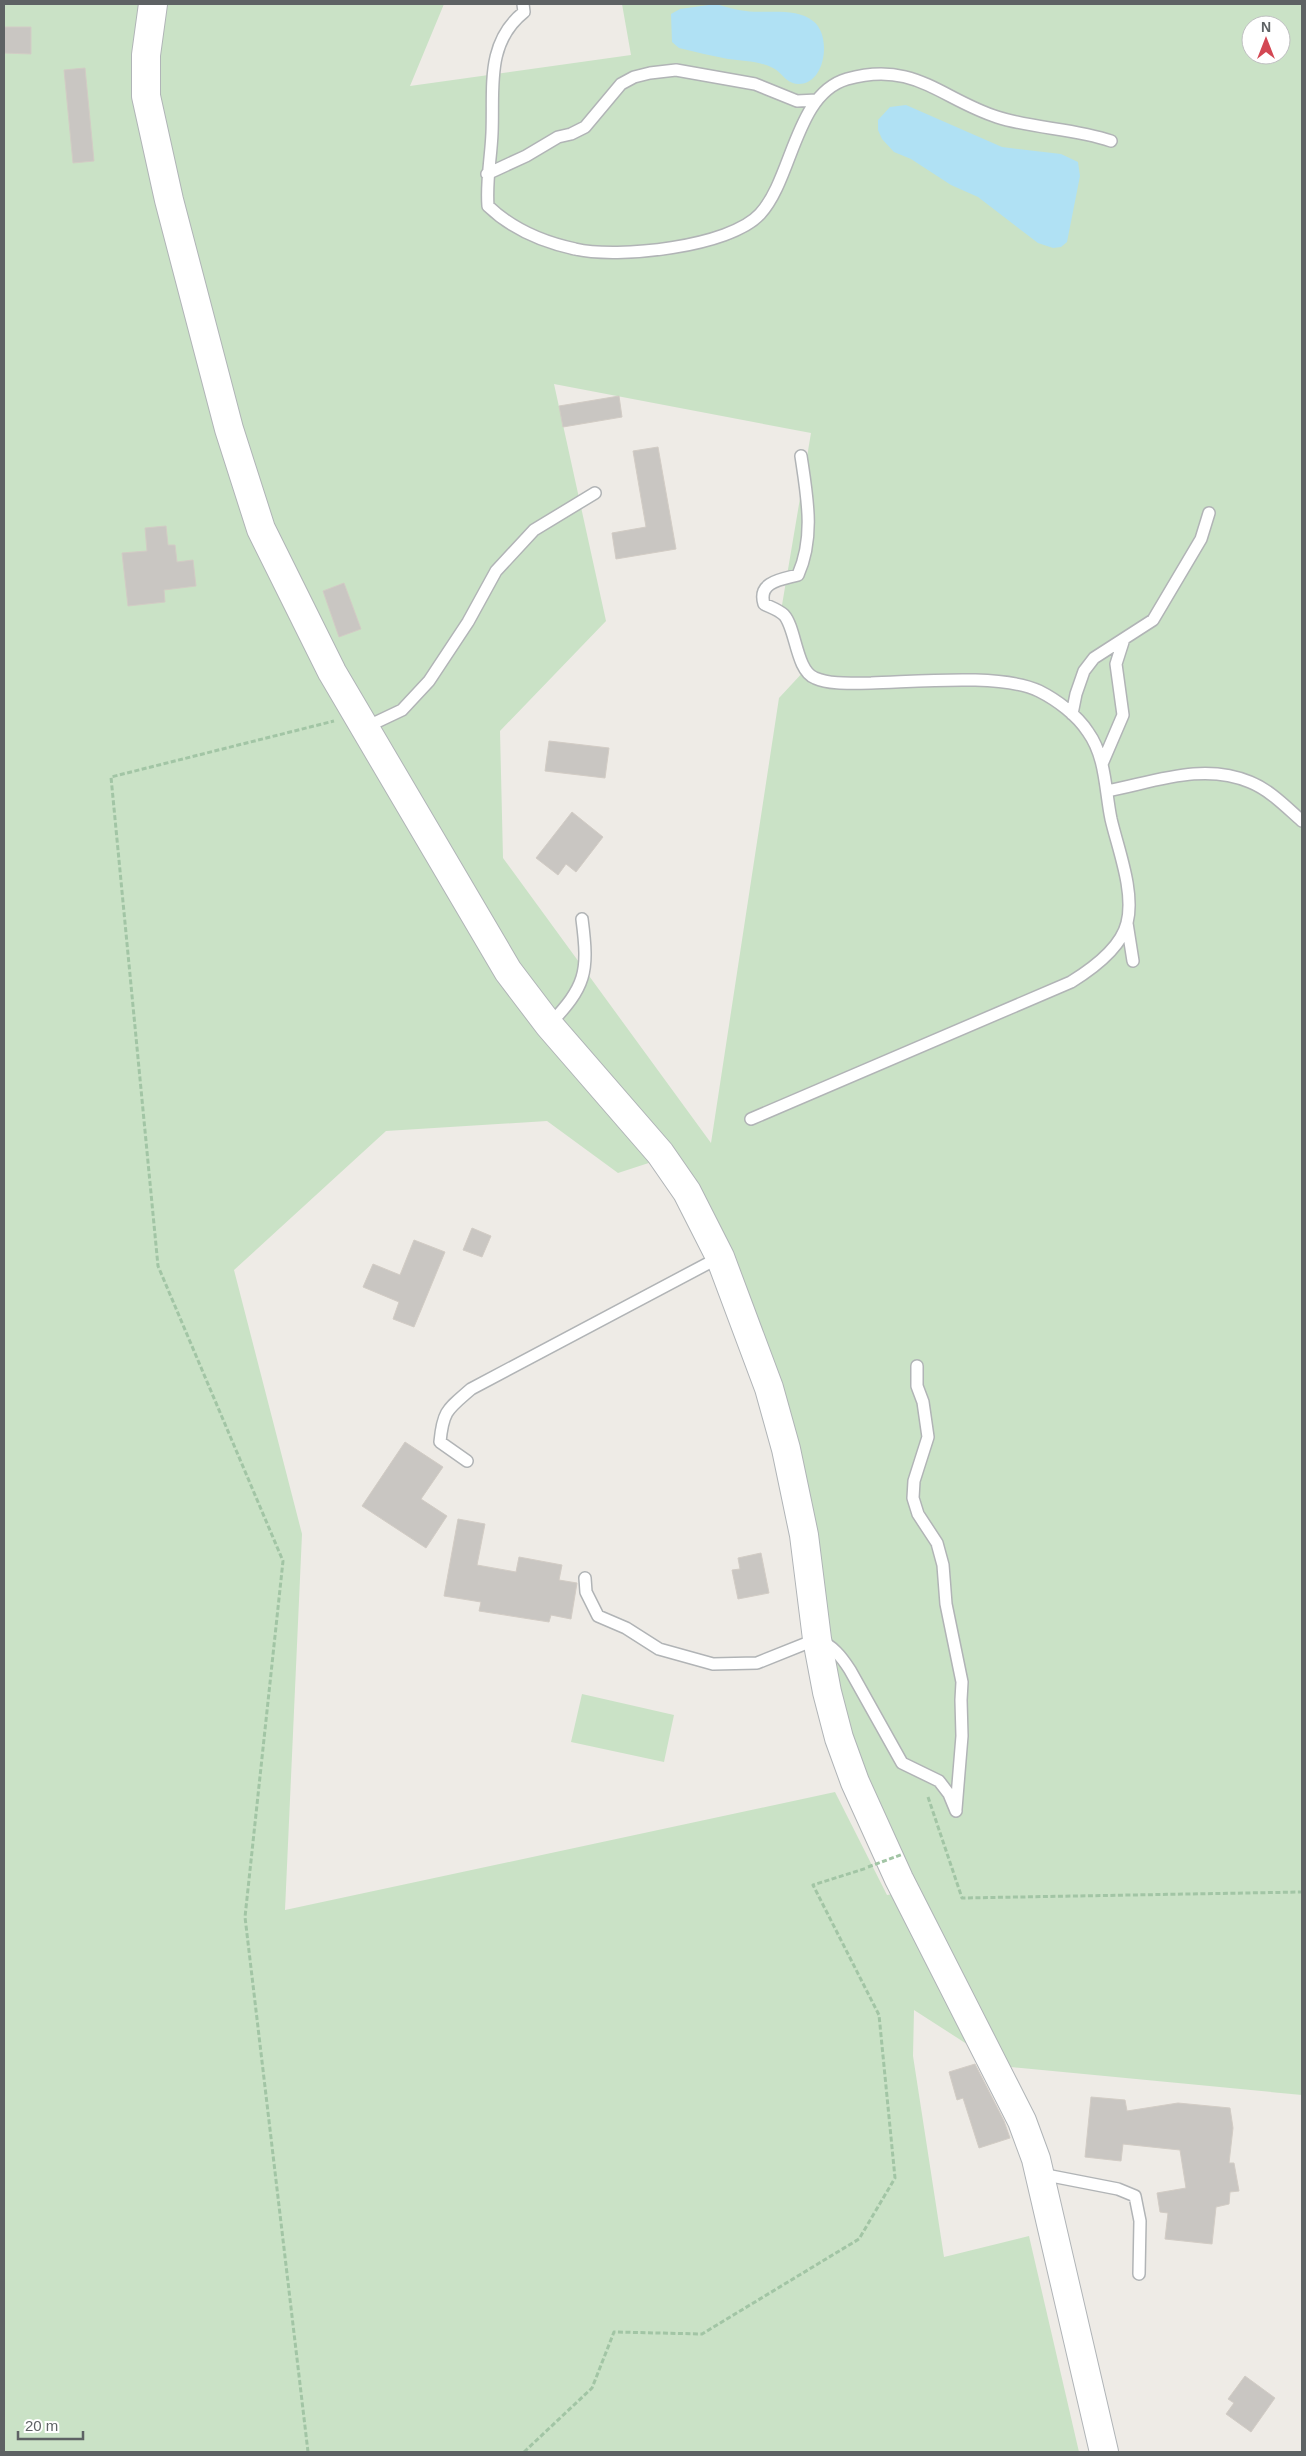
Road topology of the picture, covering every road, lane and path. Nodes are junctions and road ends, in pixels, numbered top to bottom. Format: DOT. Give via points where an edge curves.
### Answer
graph roads {
  1 [pos="153,4"];
  2 [pos="524,4"];
  3 [pos="817,100"];
  4 [pos="1111,141"];
  5 [pos="487,174"];
  6 [pos="801,456"];
  7 [pos="595,493"];
  8 [pos="1208,513"];
  9 [pos="1122,642"];
  10 [pos="1072,714"];
  11 [pos="360,722"];
  12 [pos="1102,764"];
  13 [pos="1107,791"];
  14 [pos="1302,821"];
  15 [pos="582,919"];
  16 [pos="1127,923"];
  17 [pos="1133,961"];
  18 [pos="549,1025"];
  19 [pos="751,1119"];
  20 [pos="720,1258"];
  21 [pos="917,1366"];
  22 [pos="467,1461"];
  23 [pos="585,1578"];
  24 [pos="817,1639"];
  25 [pos="920,1770"];
  26 [pos="901,1844"];
  27 [pos="1302,1892"];
  28 [pos="1039,2173"];
  29 [pos="1139,2274"];
  30 [pos="308,2452"];
  31 [pos="524,2452"];
  32 [pos="1104,2452"];
  1 -- 11 [label="main road" via="146,55 146,96 169,200 229,430 261,529 295,601"];
  2 -- 5 [label="lane" via="524,12 502,36 497,54 491,82 492,135"];
  3 -- 4 [label="lane" via="828,87 847,79 882,72 934,87 995,117"];
  3 -- 5 [label="lane" via="797,101 755,84 676,70 650,73 621,84 585,127 558,136 526,156"];
  3 -- 5 [label="lane" via="799,133 777,190 758,216 749,224 685,246 613,252 576,250 544,240 511,226 488,206"];
  6 -- 10 [label="lane" via="809,523 804,563 798,575 774,580 768,585 763,600 764,604 784,615 790,624 800,659 812,677 824,682 857,683 992,680 1040,691"];
  7 -- 11 [label="lane" via="534,530 496,571 468,622 429,681 402,710"];
  8 -- 9 [label="lane" via="1200,539 1153,620"];
  9 -- 10 [label="lane" via="1094,658 1084,671"];
  9 -- 12 [label="lane" via="1116,664 1122,716"];
  10 -- 12 [label="lane" via="1088,732"];
  11 -- 18 [label="main road" via="508,971"];
  11 -- 30 [label="path" via="111,778 158,1266 283,1561 245,1917"];
  12 -- 13 [label="lane"];
  13 -- 14 [label="lane" via="1173,776 1205,772 1230,775 1276,798"];
  13 -- 16 [label="lane" via="1126,880"];
  15 -- 18 [label="lane" via="586,952 582,981 572,1000"];
  16 -- 17 [label="lane"];
  16 -- 19 [label="lane" via="1106,954 1072,982"];
  18 -- 20 [label="main road" via="660,1153 686,1192"];
  20 -- 22 [label="lane" via="471,1389 453,1404 442,1419 440,1442"];
  20 -- 24 [label="main road" via="769,1388 784,1440 804,1535"];
  21 -- 25 [label="lane" via="917,1386 928,1437 912,1498 918,1514 937,1543 943,1565 946,1604 962,1682 962,1736 956,1811 939,1781"];
  23 -- 24 [label="lane" via="586,1592 598,1616 659,1648 713,1664 757,1663"];
  24 -- 25 [label="lane" via="829,1644 841,1656 902,1763"];
  24 -- 28 [label="main road" via="839,1738 856,1782 899,1879 1005,2083"];
  25 -- 27 [label="path" via="962,1898"];
  26 -- 31 [label="path, bridge" via="903,1854 813,1884 878,2016 895,2178 859,2240 702,2334 614,2332 592,2388"];
  28 -- 29 [label="lane" via="1118,2189 1135,2196 1140,2221"];
  28 -- 32 [label="main road"];
}
